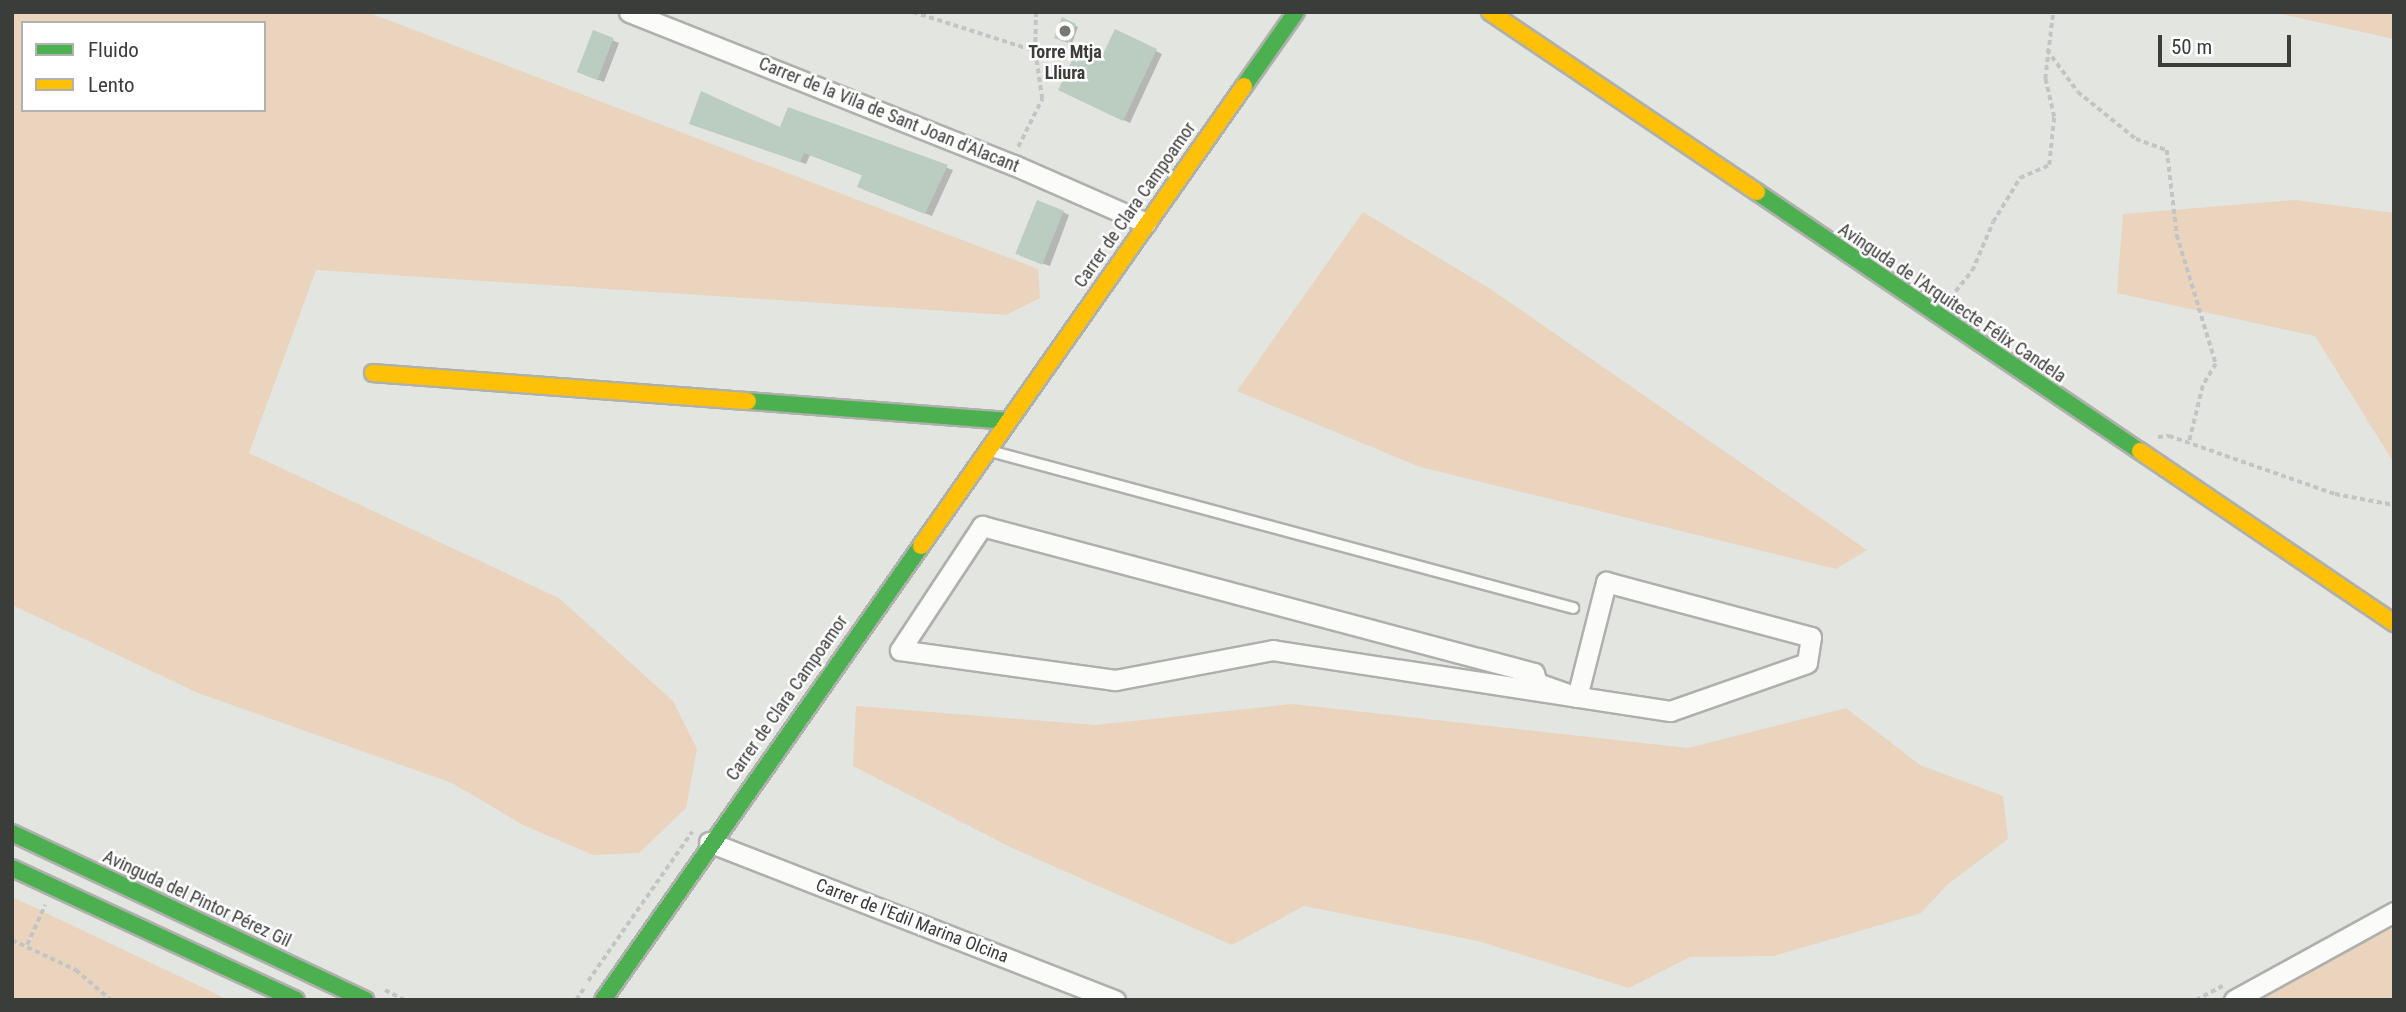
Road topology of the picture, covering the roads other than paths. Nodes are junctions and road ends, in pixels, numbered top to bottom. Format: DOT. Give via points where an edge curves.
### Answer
graph roads {
  1 [pos="629,12"];
  2 [pos="1296,12"];
  3 [pos="1490,12"];
  4 [pos="1146,223"];
  5 [pos="373,373"];
  6 [pos="1007,421"];
  7 [pos="986,450"];
  8 [pos="1573,608"];
  9 [pos="2394,623"];
  10 [pos="1577,697"];
  11 [pos="12,833"];
  12 [pos="709,842"];
  13 [pos="12,868"];
  14 [pos="2394,912"];
  15 [pos="296,1000"];
  16 [pos="366,1000"];
  17 [pos="603,1000"];
  18 [pos="1115,1000"];
  19 [pos="2234,1000"];
  1 -- 4 [label="street, Carrer de la Vila de Sant Joan d'Alacant" via="1014,165"];
  2 -- 4 [label="street, Carrer de Clara Campoamor"];
  3 -- 9 [label="street, Avinguda de l'Arquitecte Félix Candela"];
  4 -- 6 [label="street, Carrer de Clara Campoamor"];
  5 -- 6 [label="street"];
  6 -- 7 [label="street, Carrer de Clara Campoamor"];
  7 -- 8 [label="lane"];
  7 -- 12 [label="street, Carrer de Clara Campoamor"];
  10 -- 10 [label="street" via="1606,582 1811,637 1807,663 1670,711 1273,650 1115,680 900,650 982,526 1534,673 1537,683"];
  11 -- 16 [label="street, Avinguda del Pintor Pérez Gil"];
  12 -- 17 [label="street, Carrer de Clara Campoamor"];
  12 -- 18 [label="street, Carrer de l'Edil Marina Olcina"];
  13 -- 15 [label="street"];
  14 -- 19 [label="street"];
}
